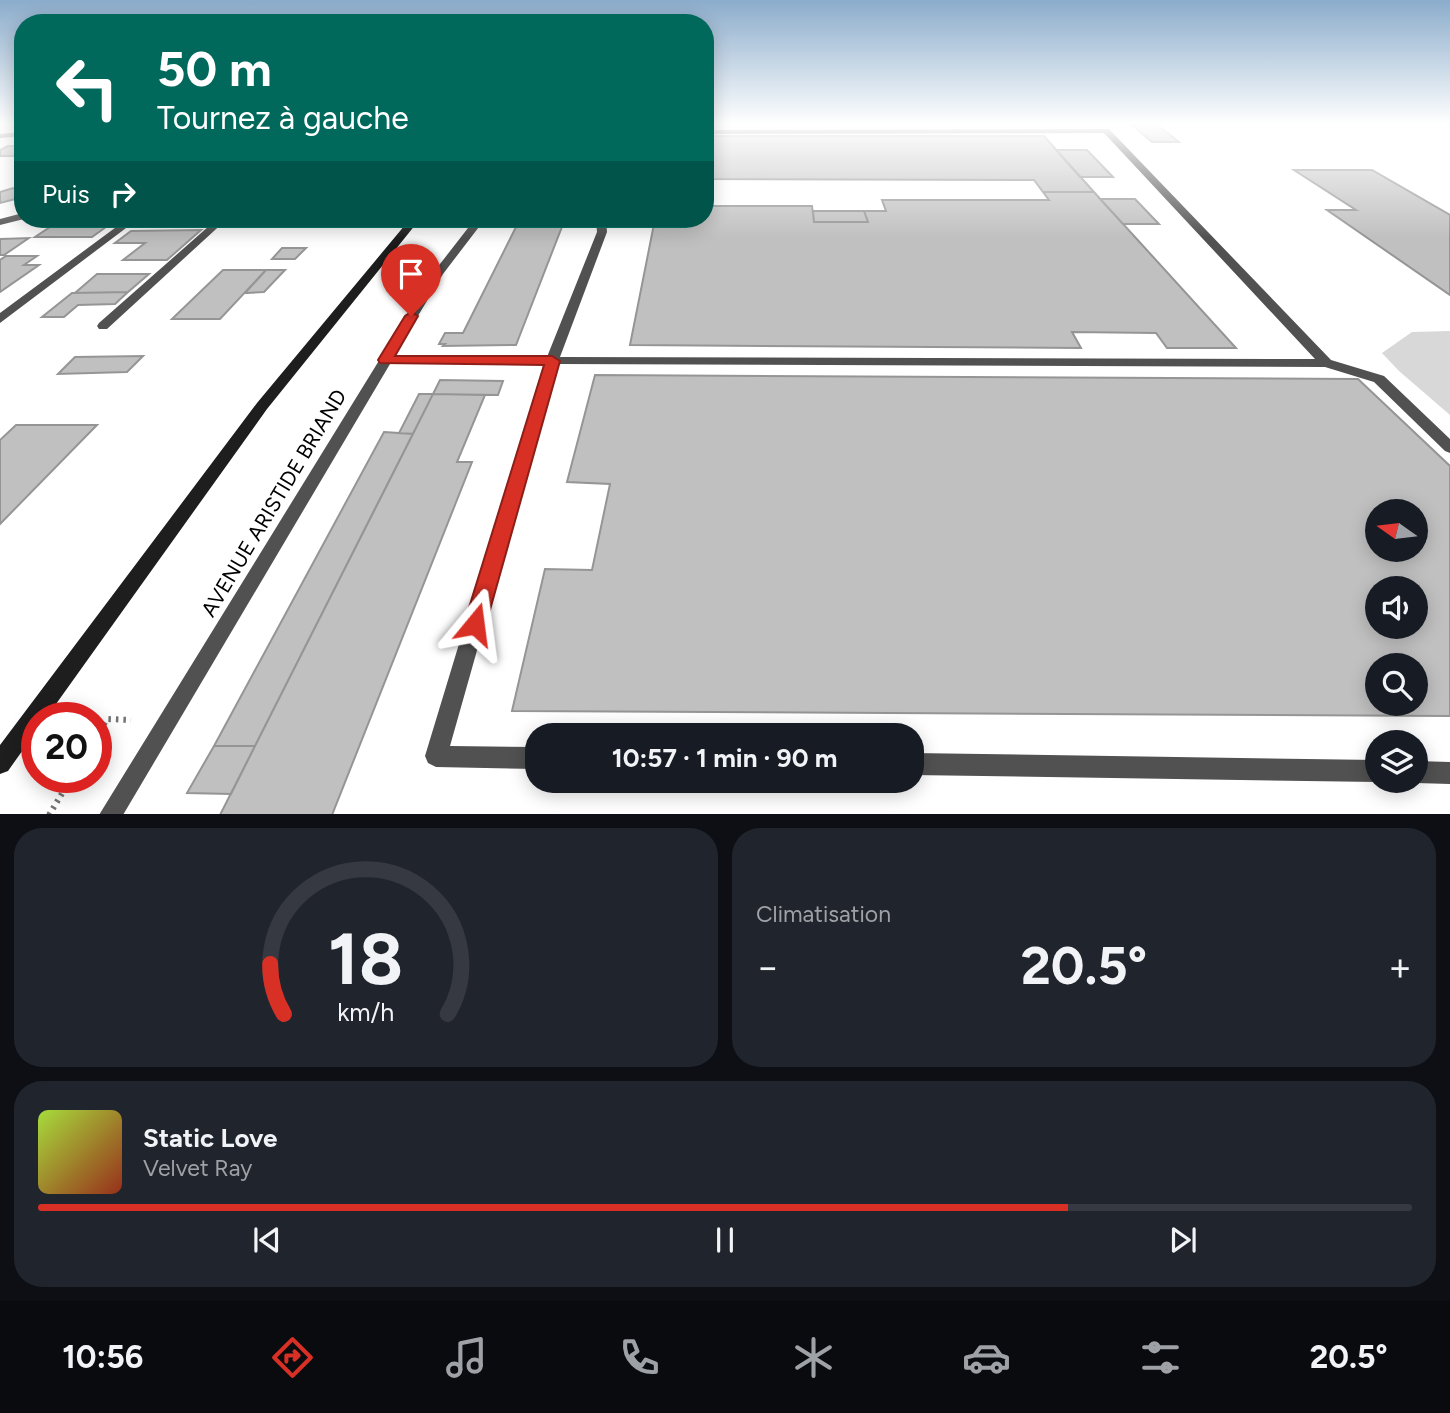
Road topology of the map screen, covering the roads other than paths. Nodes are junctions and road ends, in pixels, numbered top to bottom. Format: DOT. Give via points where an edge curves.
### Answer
graph roads {
  1 [pos="1135,162"];
  2 [pos="121,228"];
  3 [pos="212,228"];
  4 [pos="408,228"];
  5 [pos="473,228"];
  6 [pos="602,228"];
  7 [pos="0,319"];
  8 [pos="103,326"];
  9 [pos="385,360"];
  10 [pos="552,361"];
  11 [pos="1326,363"];
  12 [pos="1450,448"];
  13 [pos="525,758"];
  14 [pos="0,763"];
  15 [pos="924,764"];
  16 [pos="1365,772"];
  17 [pos="1428,772"];
  18 [pos="1450,773"];
  19 [pos="110,814"];
  1 -- 11 [label="street"];
  2 -- 7 [label="street"];
  3 -- 8 [label="street"];
  4 -- 14 [label="main road" via="262,406"];
  5 -- 9 [label="street, AVENUE ARISTIDE BRIAND" via="438,273"];
  6 -- 10 [label="street"];
  9 -- 10 [label="street"];
  9 -- 19 [label="street, AVENUE ARISTIDE BRIAND"];
  10 -- 11 [label="street"];
  10 -- 13 [label="street" via="436,756"];
  11 -- 12 [label="street" via="1379,379"];
  15 -- 16 [label="street"];
  17 -- 18 [label="street"];
}
